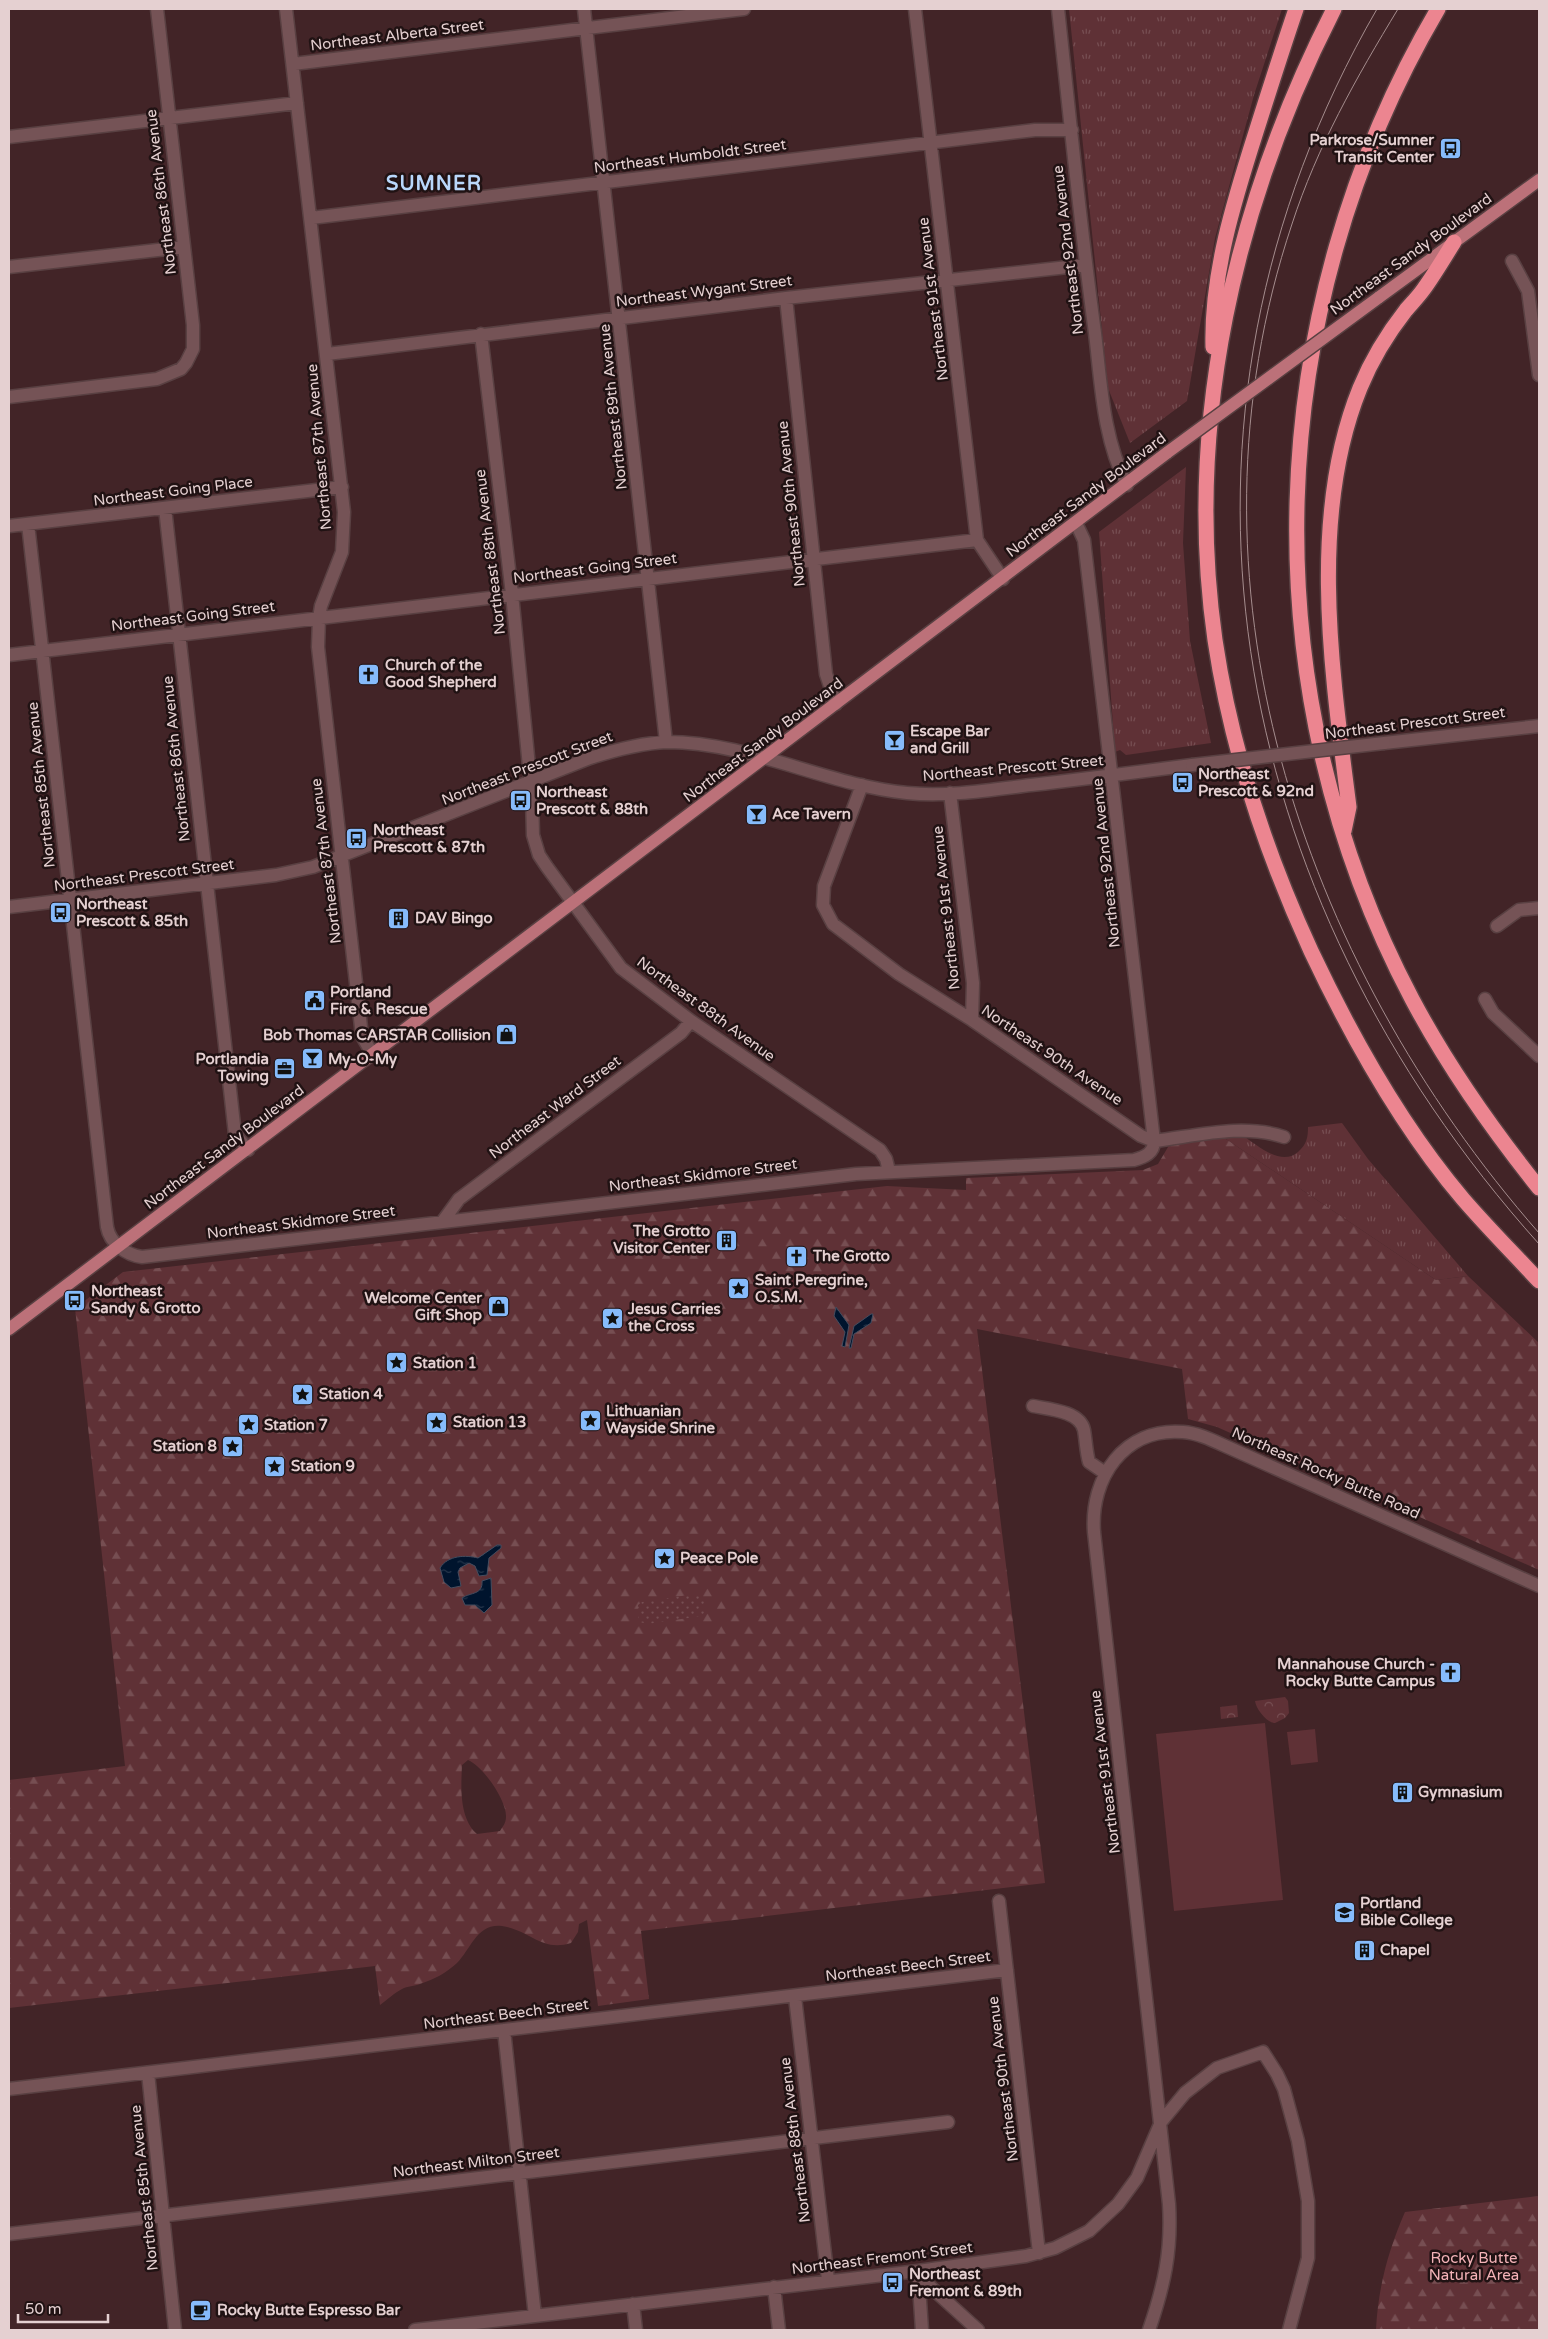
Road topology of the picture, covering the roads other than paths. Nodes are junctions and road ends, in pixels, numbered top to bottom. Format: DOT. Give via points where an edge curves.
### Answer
graph roads {
  1 [pos="157,9"];
  2 [pos="286,9"];
  3 [pos="584,9"];
  4 [pos="744,9"];
  5 [pos="915,9"];
  6 [pos="1058,9"];
  7 [pos="1296,9"];
  8 [pos="1334,9"];
  9 [pos="1438,9"];
  10 [pos="586,28"];
  11 [pos="293,64"];
  12 [pos="298,103"];
  13 [pos="168,118"];
  14 [pos="1072,130"];
  15 [pos="9,137"];
  16 [pos="932,142"];
  17 [pos="1539,180"];
  18 [pos="604,183"];
  19 [pos="311,218"];
  20 [pos="1454,242"];
  21 [pos="184,247"];
  22 [pos="1512,261"];
  23 [pos="1086,265"];
  24 [pos="9,267"];
  25 [pos="948,280"];
  26 [pos="786,298"];
  27 [pos="620,318"];
  28 [pos="481,334"];
  29 [pos="327,354"];
  30 [pos="1538,359"];
  31 [pos="1539,375"];
  32 [pos="1216,376"];
  33 [pos="9,398"];
  34 [pos="1127,485"];
  35 [pos="342,487"];
  36 [pos="165,508"];
  37 [pos="1076,523"];
  38 [pos="28,524"];
  39 [pos="9,526"];
  40 [pos="976,540"];
  41 [pos="813,560"];
  42 [pos="648,578"];
  43 [pos="1002,579"];
  44 [pos="512,594"];
  45 [pos="319,618"];
  46 [pos="178,634"];
  47 [pos="42,651"];
  48 [pos="9,655"];
  49 [pos="836,704"];
  50 [pos="1539,726"];
  51 [pos="666,742"];
  52 [pos="764,759"];
  53 [pos="1113,775"];
  54 [pos="530,782"];
  55 [pos="862,785"];
  56 [pos="950,793"];
  57 [pos="1343,835"];
  58 [pos="342,858"];
  59 [pos="206,884"];
  60 [pos="70,900"];
  61 [pos="573,904"];
  62 [pos="9,907"];
  63 [pos="1539,908"];
  64 [pos="1497,926"];
  65 [pos="1485,999"];
  66 [pos="972,1020"];
  67 [pos="691,1021"];
  68 [pos="373,1055"];
  69 [pos="1539,1056"];
  70 [pos="1284,1137"];
  71 [pos="1154,1141"];
  72 [pos="248,1150"];
  73 [pos="889,1171"];
  74 [pos="1539,1188"];
  75 [pos="443,1221"];
  76 [pos="119,1247"];
  77 [pos="1539,1281"];
  78 [pos="9,1330"];
  79 [pos="1033,1406"];
  80 [pos="1104,1473"];
  81 [pos="1539,1586"];
  82 [pos="998,1901"];
  83 [pos="1007,1970"];
  84 [pos="795,1997"];
  85 [pos="504,2030"];
  86 [pos="148,2072"];
  87 [pos="9,2089"];
  88 [pos="948,2122"];
  89 [pos="1161,2122"];
  90 [pos="811,2138"];
  91 [pos="520,2173"];
  92 [pos="164,2215"];
  93 [pos="9,2234"];
  94 [pos="1039,2253"];
  95 [pos="918,2271"];
  96 [pos="828,2280"];
  97 [pos="774,2287"];
  98 [pos="633,2304"];
  99 [pos="535,2316"];
  100 [pos="175,2330"];
  101 [pos="415,2330"];
  102 [pos="636,2330"];
  103 [pos="778,2330"];
  104 [pos="922,2330"];
  105 [pos="978,2330"];
  106 [pos="1149,2330"];
  107 [pos="1289,2330"];
  1 -- 13 [label="street, Northeast 86th Avenue"];
  2 -- 11 [label="street, Northeast 87th Avenue"];
  3 -- 10 [label="street, Northeast 89th Avenue"];
  4 -- 10 [label="street, Northeast Alberta Street"];
  5 -- 16 [label="street, Northeast 91st Avenue"];
  6 -- 14 [label="street, Northeast 92nd Avenue"];
  7 -- 32 [label="highway" via="1248,157 1225,244 1214,310"];
  8 -- 32 [label="highway" via="1298,82 1264,172 1231,290"];
  9 -- 57 [label="highway" via="1384,111 1348,203 1320,309 1301,422 1296,506 1302,639 1315,726"];
  10 -- 11 [label="street, Northeast Alberta Street"];
  10 -- 18 [label="street, Northeast 89th Avenue"];
  11 -- 12 [label="street, Northeast 87th Avenue"];
  12 -- 13 [label="street"];
  12 -- 19 [label="street, Northeast 87th Avenue"];
  13 -- 15 [label="street"];
  13 -- 21 [label="street, Northeast 86th Avenue"];
  14 -- 16 [label="street, Northeast Humboldt Street" via="1035,130"];
  14 -- 23 [label="street, Northeast 92nd Avenue"];
  16 -- 18 [label="street, Northeast Humboldt Street"];
  16 -- 25 [label="street, Northeast 91st Avenue"];
  17 -- 20 [label="main road, Northeast Sandy Boulevard"];
  18 -- 19 [label="street, Northeast Humboldt Street"];
  18 -- 27 [label="street, Northeast 89th Avenue"];
  19 -- 29 [label="street, Northeast 87th Avenue"];
  20 -- 34 [label="main road, Northeast Sandy Boulevard, bridge"];
  20 -- 57 [label="highway" via="1374,360 1360,387 1341,452 1331,528 1329,626 1332,680 1349,806"];
  21 -- 24 [label="street"];
  21 -- 33 [label="street, Northeast 86th Avenue" via="193,349 181,369 157,379"];
  22 -- 30 [label="street" via="1528,291"];
  23 -- 25 [label="street, Northeast Wygant Street"];
  23 -- 34 [label="street, Northeast 92nd Avenue" via="1105,410 1117,465"];
  25 -- 26 [label="street, Northeast Wygant Street"];
  25 -- 40 [label="street, Northeast 91st Avenue"];
  26 -- 27 [label="street, Northeast Wygant Street"];
  26 -- 41 [label="street, Northeast 90th Avenue"];
  27 -- 28 [label="street, Northeast Wygant Street"];
  27 -- 42 [label="street, Northeast 89th Avenue"];
  28 -- 29 [label="street, Northeast Wygant Street"];
  28 -- 44 [label="street, Northeast 88th Avenue"];
  29 -- 35 [label="street, Northeast 87th Avenue"];
  30 -- 31 [label="street"];
  32 -- 77 [label="highway" via="1210,418 1206,508 1211,605 1222,684 1232,727 1271,854 1322,975 1387,1090 1462,1198"];
  34 -- 37 [label="main road, Northeast Sandy Boulevard"];
  35 -- 36 [label="street, Northeast Going Place"];
  35 -- 45 [label="street, Northeast 87th Avenue" via="342,552"];
  36 -- 38 [label="street, Northeast Going Place"];
  36 -- 46 [label="street, Northeast 86th Avenue"];
  37 -- 43 [label="main road, Northeast Sandy Boulevard"];
  37 -- 53 [label="street, Northeast 92nd Avenue" via="1084,540"];
  38 -- 39 [label="street, Northeast Going Place"];
  38 -- 47 [label="street, Northeast 85th Avenue"];
  40 -- 41 [label="street, Northeast Going Street"];
  40 -- 43 [label="street, Northeast 91st Avenue"];
  41 -- 42 [label="street, Northeast Going Street"];
  41 -- 49 [label="street, Northeast 90th Avenue" via="826,674"];
  42 -- 44 [label="street, Northeast Going Street"];
  42 -- 51 [label="street, Northeast 89th Avenue"];
  43 -- 49 [label="main road, Northeast Sandy Boulevard"];
  44 -- 45 [label="street, Northeast Going Street"];
  44 -- 54 [label="street, Northeast 88th Avenue"];
  45 -- 46 [label="street, Northeast Going Street"];
  45 -- 58 [label="street, Northeast 87th Avenue" via="318,647"];
  46 -- 47 [label="street, Northeast Going Street"];
  46 -- 59 [label="street, Northeast 86th Avenue"];
  47 -- 48 [label="street, Northeast Going Street"];
  47 -- 60 [label="street, Northeast 85th Avenue"];
  49 -- 52 [label="main road, Northeast Sandy Boulevard"];
  50 -- 53 [label="street, Northeast Prescott Street, bridge"];
  51 -- 52 [label="street, Northeast Prescott Street" via="715,747"];
  51 -- 54 [label="street, Northeast Prescott Street" via="607,752"];
  52 -- 55 [label="street, Northeast Prescott Street"];
  52 -- 61 [label="main road, Northeast Sandy Boulevard"];
  53 -- 56 [label="street, Northeast Prescott Street"];
  53 -- 71 [label="street, Northeast 92nd Avenue"];
  54 -- 58 [label="street, Northeast Prescott Street"];
  54 -- 61 [label="street, Northeast 88th Avenue" via="536,847"];
  55 -- 56 [label="street, Northeast Prescott Street" via="908,793"];
  55 -- 66 [label="street, Northeast 90th Avenue" via="824,886 825,911 833,924 899,974"];
  56 -- 66 [label="street, Northeast 91st Avenue" via="972,983"];
  57 -- 74 [label="highway" via="1373,915 1419,1013 1462,1087"];
  58 -- 59 [label="street, Northeast Prescott Street" via="296,872"];
  58 -- 68 [label="street, Northeast 87th Avenue" via="362,1036"];
  59 -- 60 [label="street, Northeast Prescott Street"];
  59 -- 72 [label="street, Northeast 86th Avenue" via="235,1134"];
  60 -- 62 [label="street, Northeast Prescott Street"];
  60 -- 76 [label="street, Northeast 85th Avenue" via="106,1227"];
  61 -- 67 [label="street, Northeast 88th Avenue" via="621,968"];
  61 -- 68 [label="main road, Northeast Sandy Boulevard"];
  63 -- 64 [label="street" via="1519,910"];
  65 -- 69 [label="street" via="1493,1013"];
  66 -- 71 [label="street, Northeast 90th Avenue" via="1141,1136"];
  67 -- 73 [label="street, Northeast 88th Avenue" via="880,1150"];
  67 -- 75 [label="street, Northeast Ward Street" via="681,1033 459,1199"];
  68 -- 72 [label="main road, Northeast Sandy Boulevard"];
  70 -- 71 [label="street" via="1239,1130"];
  71 -- 73 [label="street, Northeast Skidmore Street" via="1150,1152 1134,1160"];
  72 -- 76 [label="main road, Northeast Sandy Boulevard"];
  73 -- 75 [label="street, Northeast Skidmore Street"];
  75 -- 76 [label="street, Northeast Skidmore Street" via="142,1257"];
  76 -- 78 [label="main road, Northeast Sandy Boulevard"];
  79 -- 80 [label="street" via="1075,1418 1084,1429 1089,1462"];
  80 -- 81 [label="street, Northeast Rocky Butte Road" via="1123,1451 1140,1440 1163,1432 1190,1433"];
  80 -- 89 [label="street, Northeast 91st Avenue" via="1093,1509 1095,1539"];
  82 -- 83 [label="street, Northeast 90th Avenue"];
  83 -- 84 [label="street, Northeast Beech Street"];
  83 -- 94 [label="street, Northeast 90th Avenue"];
  84 -- 85 [label="street, Northeast Beech Street"];
  84 -- 90 [label="street, Northeast 88th Avenue"];
  85 -- 86 [label="street, Northeast Beech Street"];
  85 -- 91 [label="street"];
  86 -- 87 [label="street, Northeast Beech Street"];
  86 -- 92 [label="street, Northeast 85th Avenue"];
  88 -- 90 [label="street, Northeast Milton Street"];
  89 -- 94 [label="street, Northeast Fremont Street" via="1136,2178 1118,2204 1089,2231"];
  89 -- 106 [label="street" via="1170,2204 1170,2239 1166,2272"];
  89 -- 107 [label="street, Northeast Fremont Street" via="1184,2092 1216,2068 1263,2052 1277,2074 1298,2141 1308,2201 1308,2258"];
  90 -- 91 [label="street, Northeast Milton Street"];
  90 -- 96 [label="street, Northeast 88th Avenue"];
  91 -- 92 [label="street, Northeast Milton Street"];
  91 -- 99 [label="street"];
  92 -- 93 [label="street, Northeast Milton Street"];
  92 -- 100 [label="street, Northeast 85th Avenue"];
  94 -- 95 [label="street, Northeast Fremont Street"];
  95 -- 96 [label="street, Northeast Fremont Street"];
  95 -- 104 [label="street"];
  95 -- 105 [label="street" via="923,2280"];
  96 -- 97 [label="street, Northeast Fremont Street"];
  97 -- 98 [label="street, Northeast Fremont Street"];
  97 -- 103 [label="street"];
  98 -- 99 [label="street, Northeast Fremont Street"];
  98 -- 102 [label="street"];
  99 -- 101 [label="street, Northeast Fremont Street"];
}
